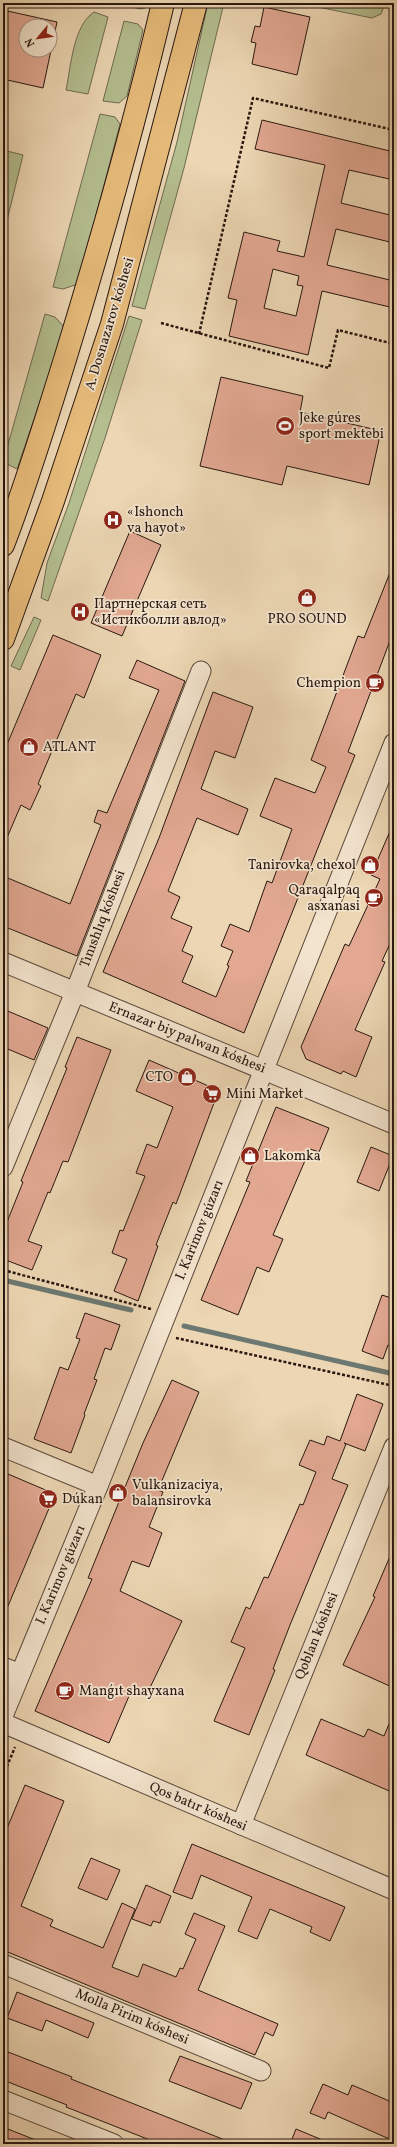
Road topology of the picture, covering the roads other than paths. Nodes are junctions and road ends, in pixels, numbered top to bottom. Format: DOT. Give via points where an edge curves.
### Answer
graph roads {
  1 [pos="164,3"];
  2 [pos="196,3"];
  3 [pos="3,545"];
  4 [pos="3,639"];
  5 [pos="201,671"];
  6 [pos="394,743"];
  7 [pos="3,962"];
  8 [pos="74,992"];
  9 [pos="263,1069"];
  10 [pos="394,1124"];
  11 [pos="3,1167"];
  12 [pos="3,1447"];
  13 [pos="394,1447"];
  14 [pos="98,1486"];
  15 [pos="11,1670"];
  16 [pos="3,1716"];
  17 [pos="3,1723"];
  18 [pos="241,1825"];
  19 [pos="394,1890"];
  20 [pos="3,1964"];
  21 [pos="260,2071"];
  22 [pos="3,2100"];
  23 [pos="114,2144"];
  1 -- 3 [label="main road" via="137,115 84,299 24,490"];
  2 -- 4 [label="main road, A. Dosnazarov kóshesi" via="112,324 53,501"];
  5 -- 8 [label="street, Tınıshlıq kóshesi"];
  6 -- 9 [label="street, I. Karimov gúzarı"];
  7 -- 8 [label="street, Ernazar biy palwan kóshesi"];
  8 -- 9 [label="street, Ernazar biy palwan kóshesi"];
  8 -- 11 [label="street, Tınıshlıq kóshesi"];
  9 -- 10 [label="street, Ernazar biy palwan kóshesi"];
  9 -- 14 [label="street, I. Karimov gúzarı"];
  12 -- 14 [label="street"];
  13 -- 18 [label="street, Qoblan kóshesi"];
  14 -- 15 [label="street, I. Karimov gúzarı"];
  15 -- 16 [label="street, I. Karimov gúzarı"];
  17 -- 18 [label="street, Qos batır kóshesi"];
  18 -- 19 [label="street, Qos batır kóshesi"];
  20 -- 21 [label="street, Molla Pirim kóshesi"];
  22 -- 23 [label="street"];
}
